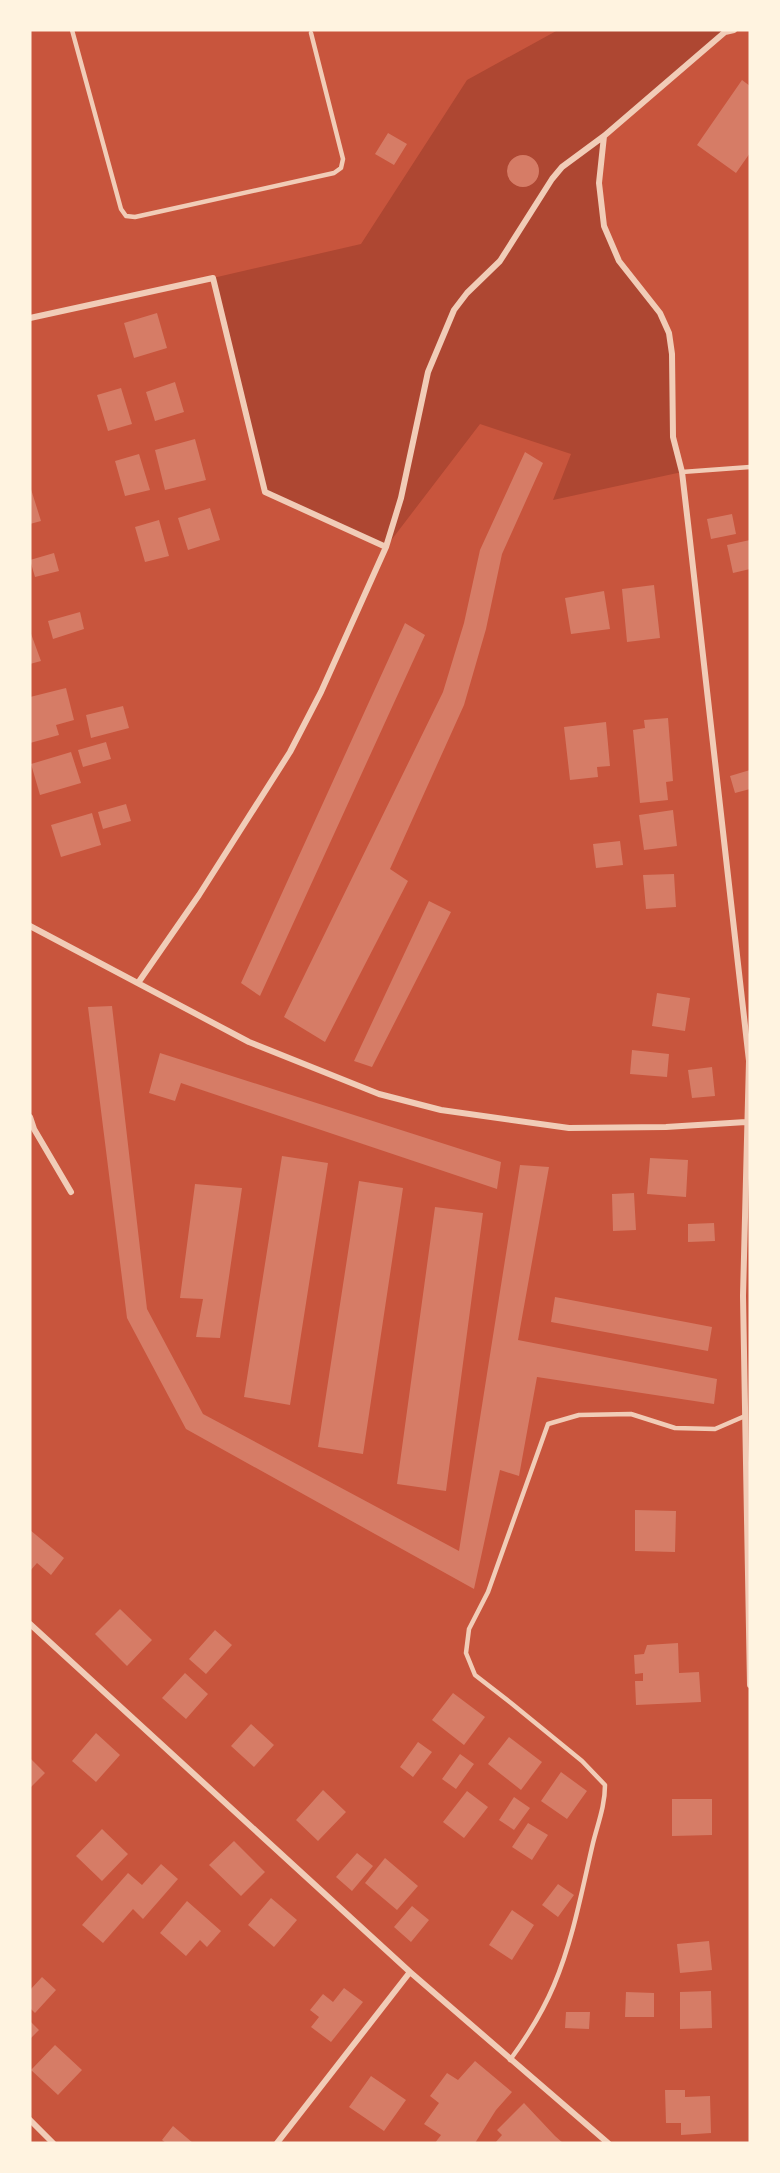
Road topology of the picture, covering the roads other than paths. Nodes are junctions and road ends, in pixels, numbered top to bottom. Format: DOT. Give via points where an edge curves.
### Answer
graph roads {
  1 [pos="72,30"];
  2 [pos="734,30"];
  3 [pos="725,31"];
  4 [pos="310,33"];
  5 [pos="604,136"];
  6 [pos="30,318"];
  7 [pos="750,467"];
  8 [pos="682,472"];
  9 [pos="386,547"];
  10 [pos="30,926"];
  11 [pos="138,983"];
  12 [pos="30,1117"];
  13 [pos="746,1122"];
  14 [pos="71,1192"];
  15 [pos="745,1416"];
  16 [pos="30,1624"];
  17 [pos="750,1685"];
  18 [pos="410,1972"];
  19 [pos="510,2060"];
  20 [pos="30,2120"];
  21 [pos="53,2143"];
  22 [pos="277,2143"];
  23 [pos="608,2143"];
  1 -- 4 [label="lane" via="121,209 126,216 135,218 334,173 341,168 343,159"];
  2 -- 3 [label="street"];
  3 -- 5 [label="street"];
  5 -- 8 [label="street" via="599,183 604,226 619,261 660,313 669,333 673,437"];
  5 -- 9 [label="street" via="562,166 500,261 454,310 428,372 401,498"];
  6 -- 9 [label="street" via="213,278 265,492"];
  7 -- 8 [label="lane"];
  8 -- 13 [label="street" via="746,1029"];
  9 -- 11 [label="street" via="290,752"];
  10 -- 11 [label="street"];
  11 -- 13 [label="street" via="249,1042 379,1094 441,1110 569,1128"];
  12 -- 14 [label="street"];
  13 -- 15 [label="street"];
  15 -- 17 [label="street"];
  15 -- 19 [label="lane" via="715,1429 675,1428 631,1414 579,1415 548,1425 488,1592 469,1629 466,1653 475,1675 582,1761 605,1785 605,1800 582,1897 554,1985"];
  16 -- 18 [label="street"];
  18 -- 19 [label="street"];
  18 -- 22 [label="street"];
  19 -- 23 [label="street"];
  20 -- 21 [label="street"];
}
